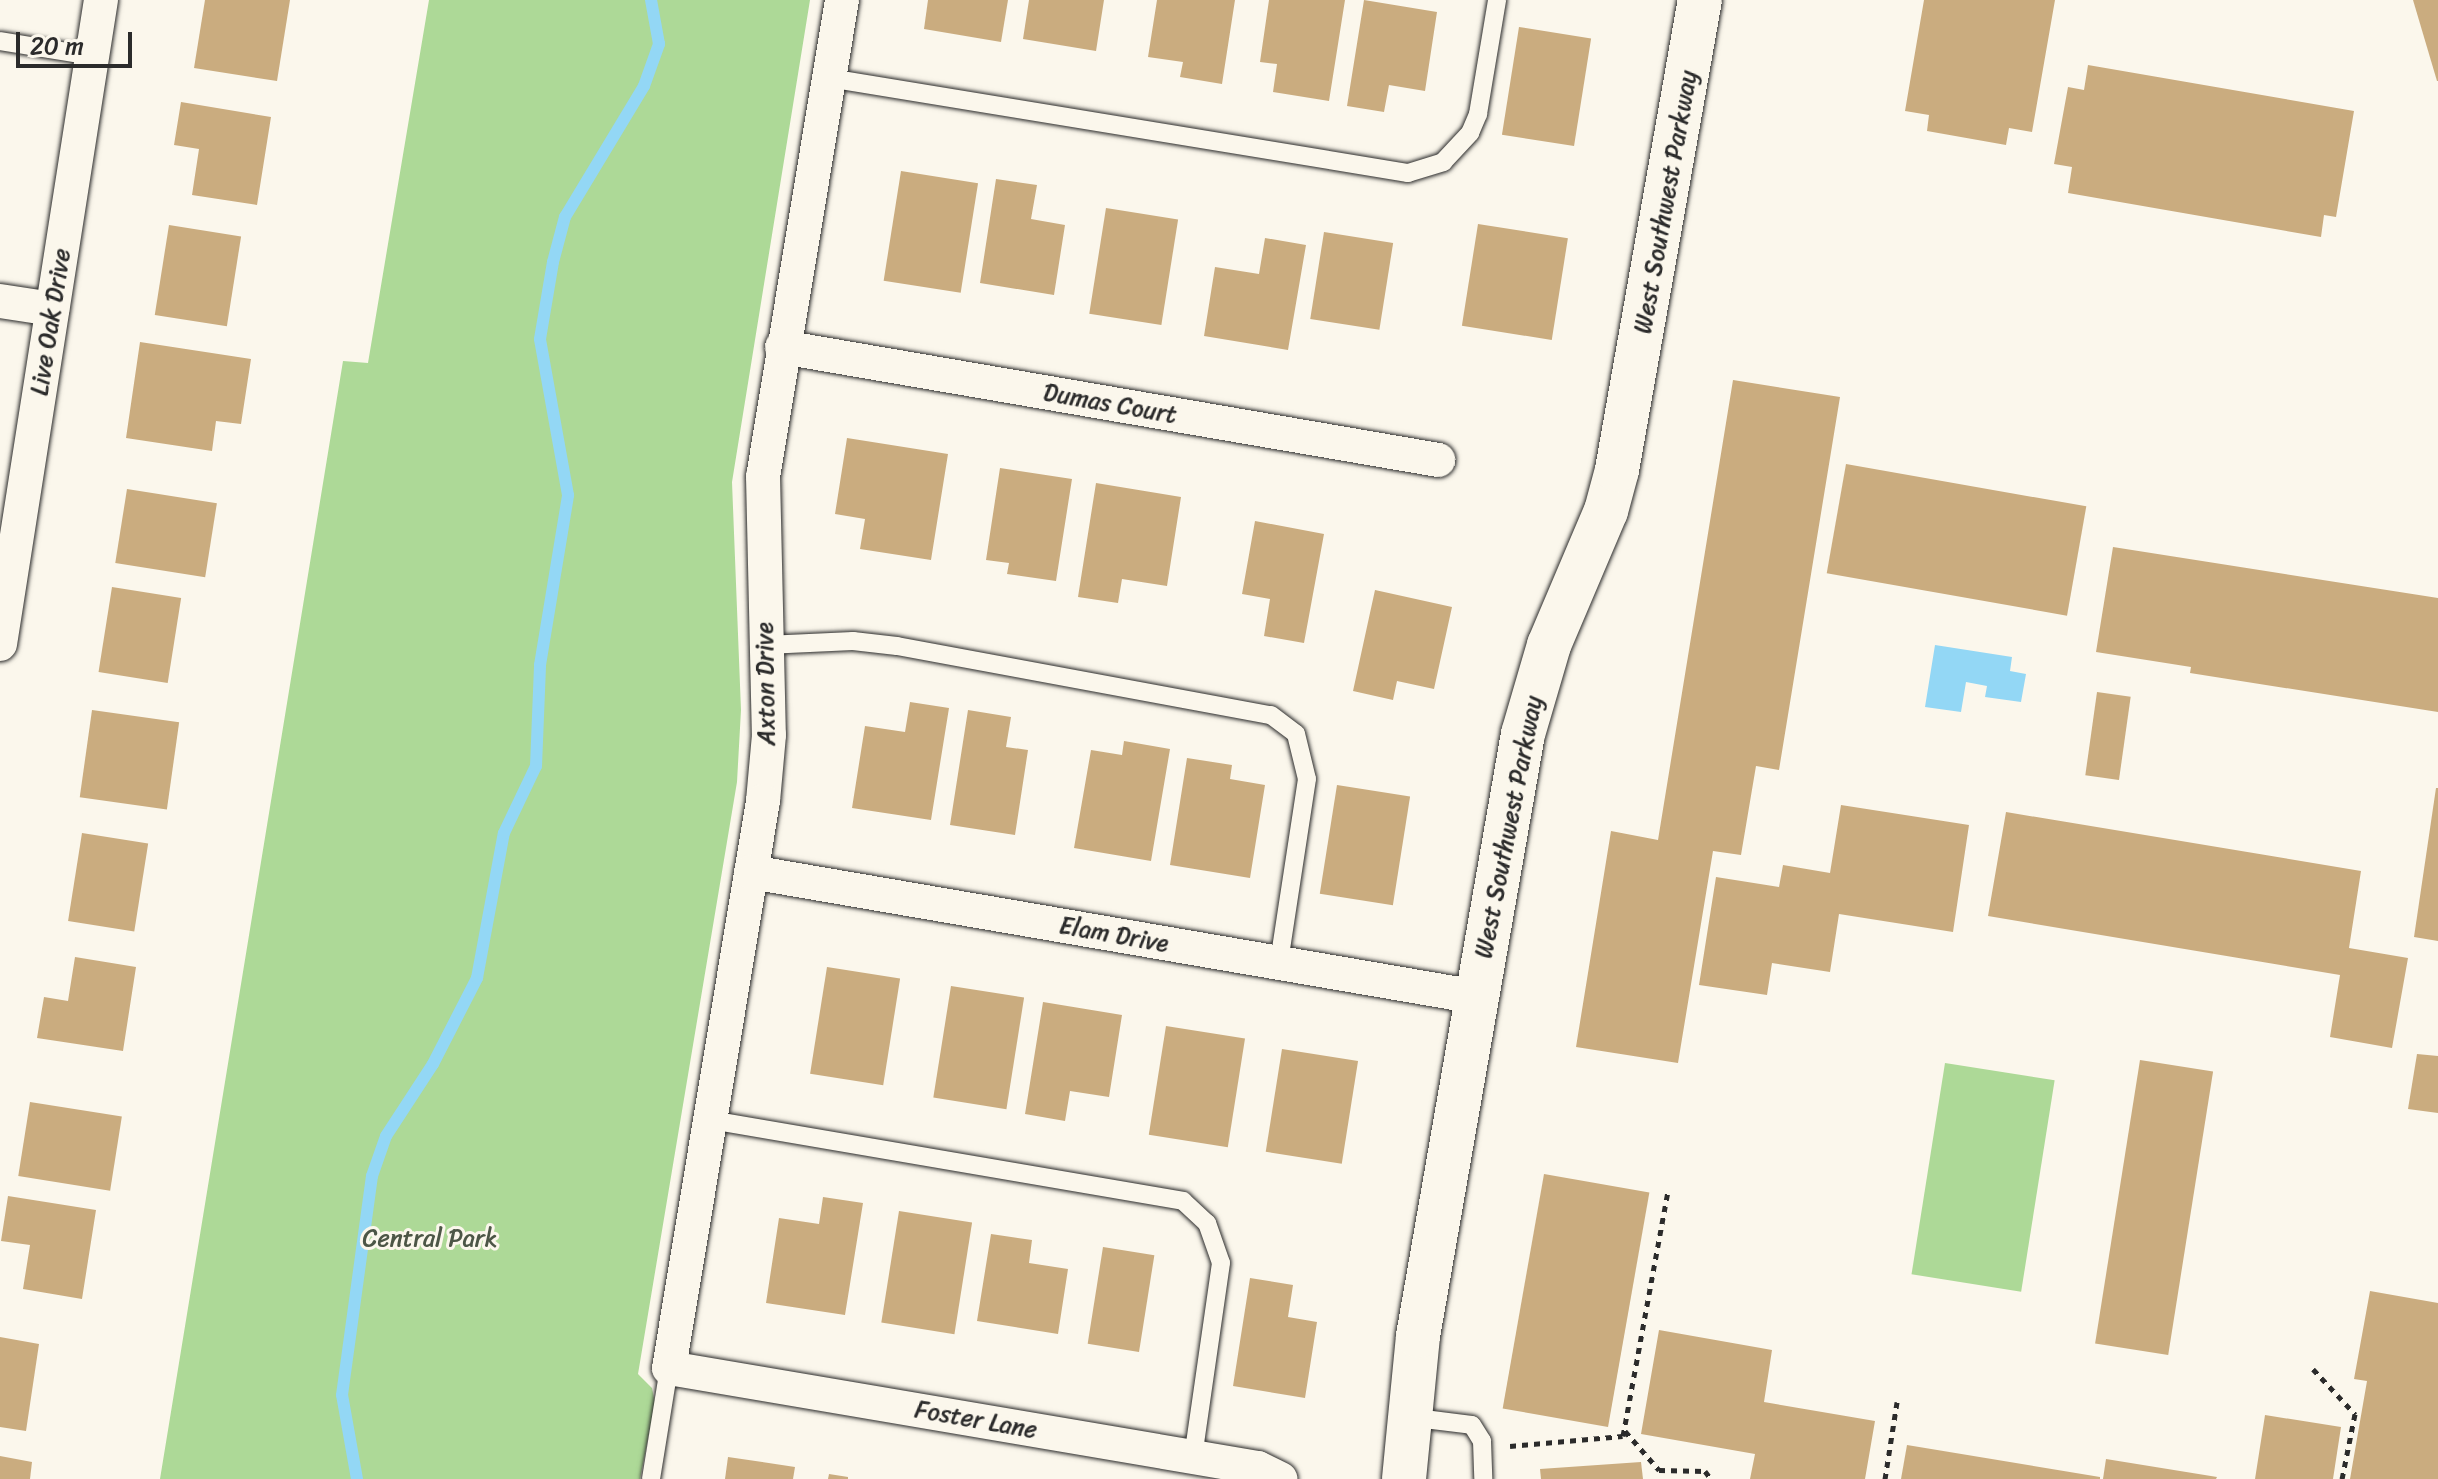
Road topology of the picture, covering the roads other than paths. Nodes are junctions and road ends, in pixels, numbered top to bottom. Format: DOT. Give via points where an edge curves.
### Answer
graph roads {
  1 [pos="101,0"];
  2 [pos="842,0"];
  3 [pos="1497,0"];
  4 [pos="1700,0"];
  5 [pos="0,41"];
  6 [pos="92,56"];
  7 [pos="829,78"];
  8 [pos="0,301"];
  9 [pos="52,309"];
  10 [pos="782,347"];
  11 [pos="1438,460"];
  12 [pos="7,558"];
  13 [pos="0,644"];
  14 [pos="766,645"];
  15 [pos="751,872"];
  16 [pos="1279,963"];
  17 [pos="1477,997"];
  18 [pos="710,1120"];
  19 [pos="669,1368"];
  20 [pos="1408,1417"];
  21 [pos="1193,1457"];
  22 [pos="651,1479"];
  23 [pos="1281,1479"];
  24 [pos="1404,1479"];
  25 [pos="1483,1479"];
  1 -- 6 [label="street, Live Oak Drive"];
  2 -- 7 [label="street, Axton Drive"];
  3 -- 7 [label="lane" via="1478,114 1470,133 1443,162 1408,173"];
  4 -- 17 [label="street, West Southwest Parkway" via="1620,456 1606,511 1549,645 1530,707"];
  5 -- 6 [label="lane"];
  6 -- 9 [label="street, Live Oak Drive"];
  7 -- 10 [label="street, Axton Drive"];
  8 -- 9 [label="street"];
  9 -- 12 [label="street, Live Oak Drive"];
  10 -- 11 [label="street, Dumas Court"];
  10 -- 14 [label="street, Axton Drive" via="763,476"];
  12 -- 13 [label="street, Live Oak Drive"];
  14 -- 15 [label="street, Axton Drive" via="769,735"];
  14 -- 16 [label="lane" via="853,641 897,646 1271,715 1296,734 1307,779"];
  15 -- 16 [label="street, Elam Drive"];
  15 -- 18 [label="street, Axton Drive"];
  16 -- 17 [label="street, Elam Drive"];
  17 -- 20 [label="street, West Southwest Parkway"];
  18 -- 19 [label="street, Axton Drive"];
  18 -- 21 [label="lane" via="1183,1201 1207,1223 1221,1263"];
  19 -- 21 [label="street, Foster Lane"];
  19 -- 22 [label="lane"];
  20 -- 24 [label="street, West Southwest Parkway"];
  20 -- 25 [label="lane" via="1472,1425 1482,1451"];
  21 -- 23 [label="street, Foster Lane" via="1258,1468"];
}
